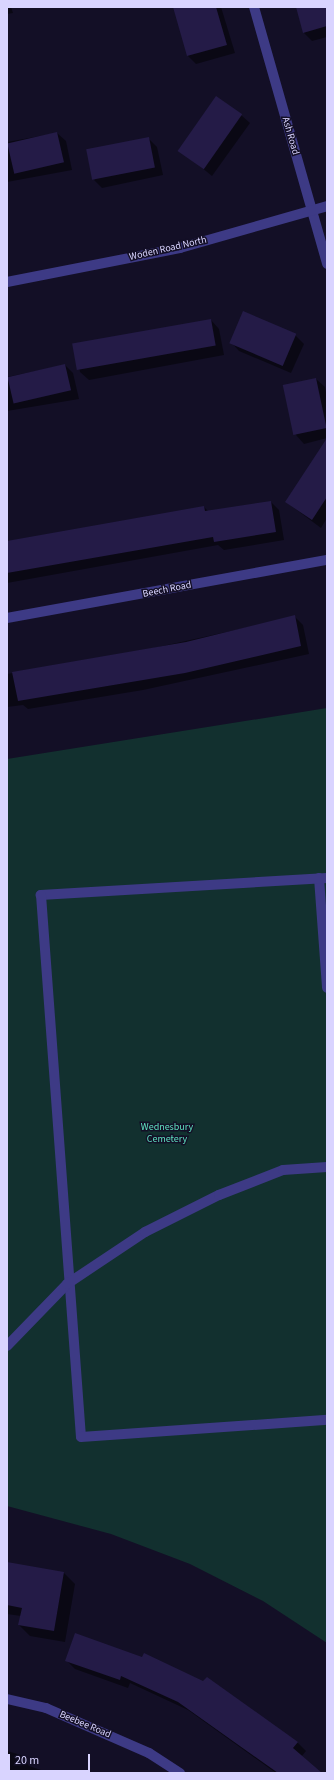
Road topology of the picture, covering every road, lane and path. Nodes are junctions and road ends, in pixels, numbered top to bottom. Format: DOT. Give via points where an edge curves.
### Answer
graph roads {
  1 [pos="254,7"];
  2 [pos="327,206"];
  3 [pos="312,210"];
  4 [pos="327,264"];
  5 [pos="7,282"];
  6 [pos="327,560"];
  7 [pos="7,618"];
  8 [pos="323,878"];
  9 [pos="327,988"];
  10 [pos="327,1167"];
  11 [pos="70,1282"];
  12 [pos="7,1346"];
  13 [pos="327,1420"];
  14 [pos="7,1699"];
  15 [pos="180,1773"];
  1 -- 3 [label="street, Ash Road"];
  2 -- 3 [label="street, Woden Road North"];
  3 -- 4 [label="street, Ash Road"];
  3 -- 5 [label="street, Woden Road North" via="180,248"];
  6 -- 7 [label="street, Beech Road"];
  8 -- 9 [label="street"];
  8 -- 11 [label="street" via="41,895"];
  10 -- 11 [label="street" via="283,1170 219,1195 145,1232"];
  11 -- 12 [label="street"];
  11 -- 13 [label="street" via="81,1437"];
  14 -- 15 [label="street, Beebee Road" via="46,1708 149,1753"];
}
